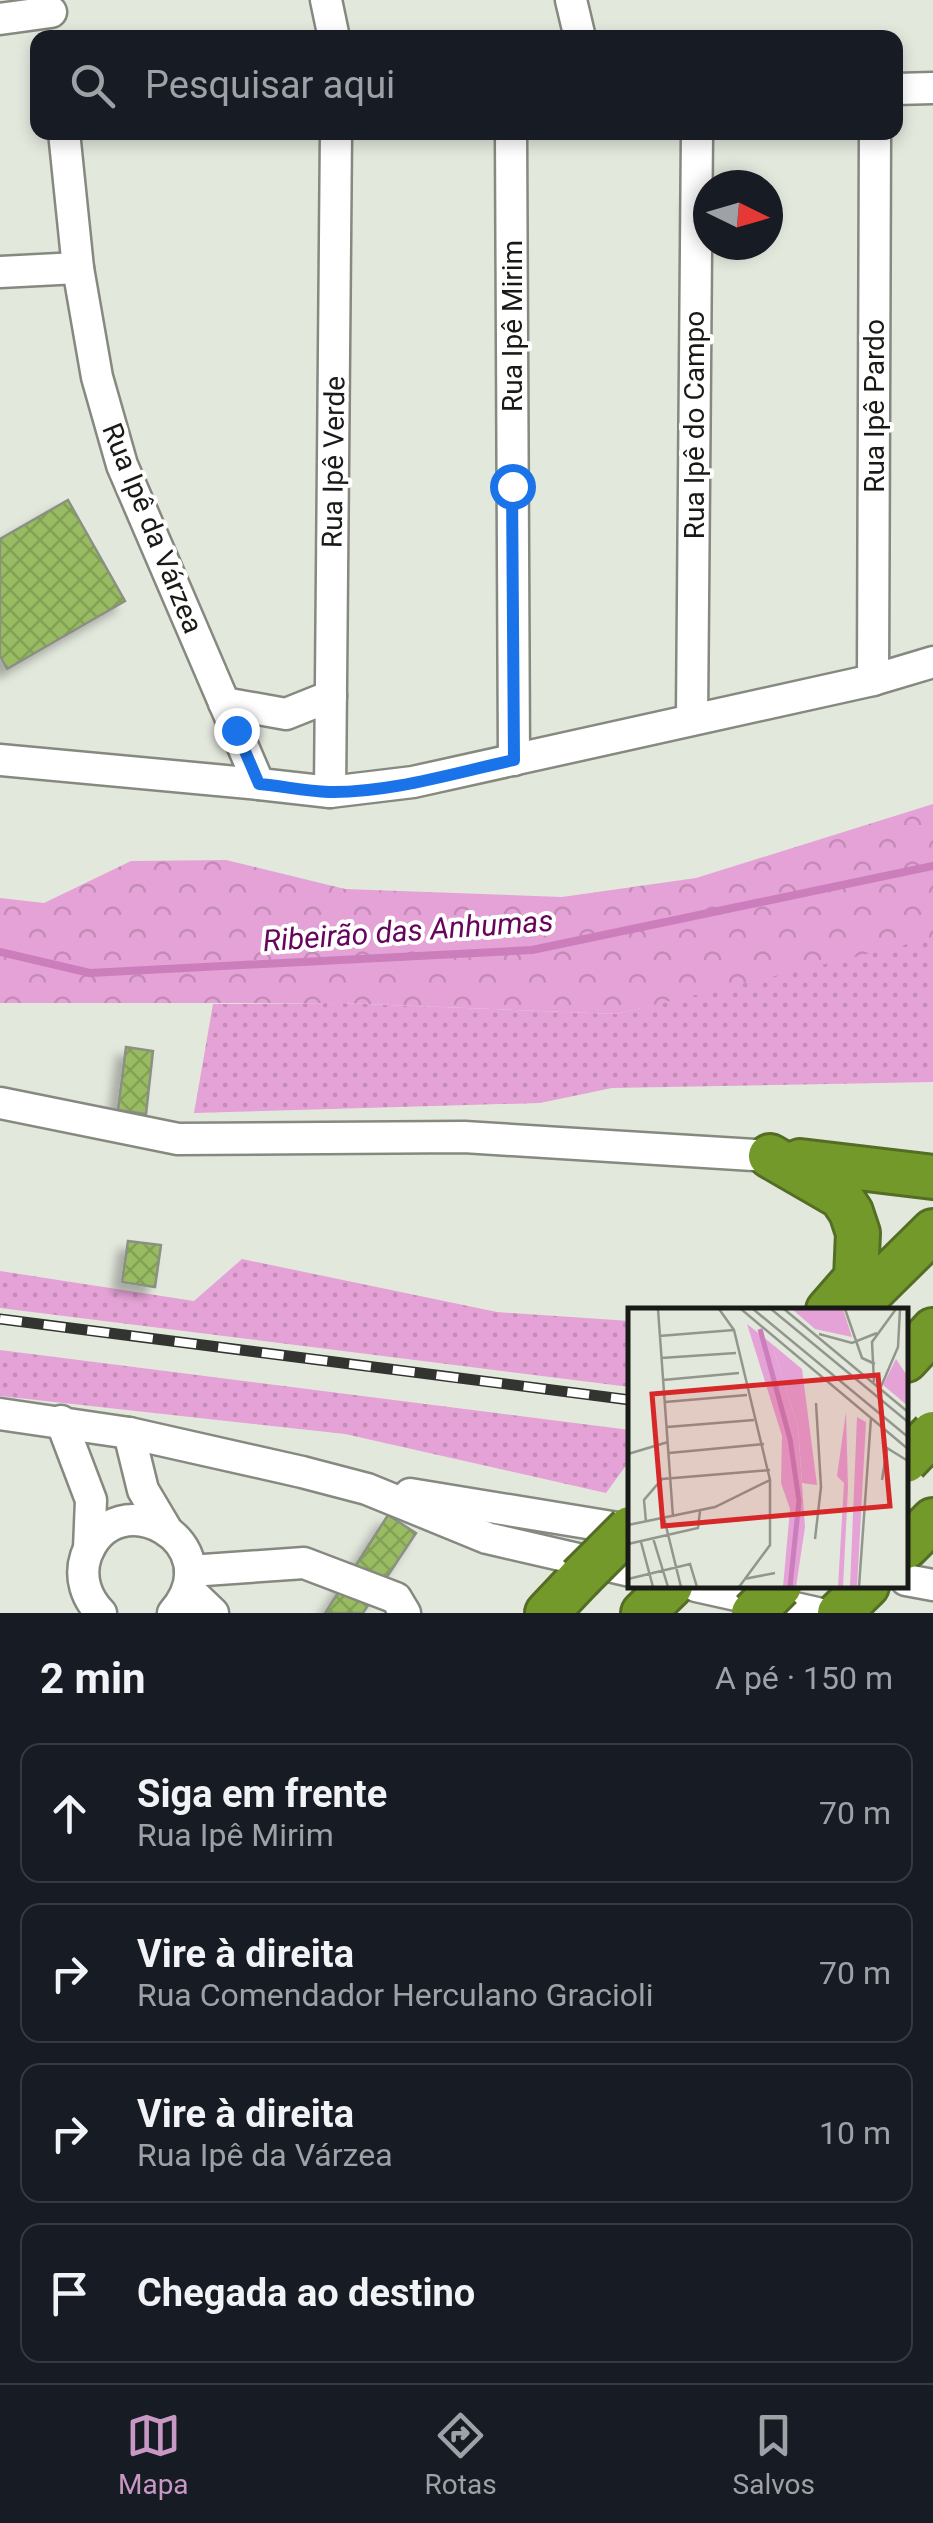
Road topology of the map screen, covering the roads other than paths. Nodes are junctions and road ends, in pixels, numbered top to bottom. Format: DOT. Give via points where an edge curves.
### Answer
graph roads {
  1 [pos="326,0"];
  2 [pos="571,0"];
  3 [pos="52,16"];
  4 [pos="0,19"];
  5 [pos="332,30"];
  6 [pos="578,30"];
  7 [pos="933,88"];
  8 [pos="903,90"];
  9 [pos="65,140"];
  10 [pos="336,140"];
  11 [pos="511,140"];
  12 [pos="697,140"];
  13 [pos="875,140"];
  14 [pos="78,268"];
  15 [pos="0,272"];
  16 [pos="933,662"];
  17 [pos="874,680"];
  18 [pos="331,696"];
  19 [pos="224,703"];
  20 [pos="692,717"];
  21 [pos="0,760"];
  22 [pos="514,760"];
  23 [pos="264,784"];
  24 [pos="330,792"];
  25 [pos="0,1103"];
  26 [pos="770,1156"];
  27 [pos="933,1177"];
  28 [pos="933,1232"];
  29 [pos="830,1308"];
  30 [pos="855,1308"];
  31 [pos="933,1330"];
  32 [pos="908,1358"];
  33 [pos="0,1414"];
  34 [pos="61,1422"];
  35 [pos="933,1433"];
  36 [pos="129,1434"];
  37 [pos="908,1458"];
  38 [pos="367,1489"];
  39 [pos="933,1520"];
  40 [pos="165,1527"];
  41 [pos="628,1529"];
  42 [pos="628,1531"];
  43 [pos="908,1545"];
  44 [pos="89,1549"];
  45 [pos="628,1580"];
  46 [pos="908,1580"];
  47 [pos="933,1585"];
  48 [pos="778,1588"];
  49 [pos="865,1588"];
  50 [pos="660,1590"];
  51 [pos="181,1598"];
  52 [pos="101,1613"];
  53 [pos="213,1613"];
  54 [pos="405,1613"];
  55 [pos="547,1613"];
  56 [pos="753,1613"];
  57 [pos="817,1613"];
  58 [pos="840,1613"];
  1 -- 5 [label="street"];
  2 -- 6 [label="street"];
  3 -- 4 [label="street"];
  7 -- 8 [label="street"];
  9 -- 14 [label="street, Rua Ipê da Várzea"];
  10 -- 18 [label="street, Rua Ipê Verde"];
  11 -- 22 [label="street, Rua Ipê Mirim"];
  12 -- 20 [label="street, Rua Ipê do Campo"];
  13 -- 17 [label="street, Rua Ipê Pardo"];
  14 -- 15 [label="street"];
  14 -- 19 [label="street, Rua Ipê da Várzea" via="97,377 122,464"];
  16 -- 17 [label="street"];
  17 -- 20 [label="street"];
  18 -- 19 [label="street" via="286,714"];
  18 -- 24 [label="street, Rua Ipê Verde"];
  19 -- 23 [label="street, Rua Ipê da Várzea"];
  20 -- 22 [label="street"];
  21 -- 23 [label="street"];
  22 -- 24 [label="street"];
  23 -- 24 [label="street"];
  25 -- 26 [label="street" via="178,1140 464,1136"];
  26 -- 27 [label="highway"];
  26 -- 29 [label="highway" via="841,1196 851,1212 858,1233 856,1278"];
  28 -- 30 [label="highway"];
  31 -- 32 [label="highway"];
  33 -- 34 [label="street"];
  34 -- 36 [label="street"];
  34 -- 44 [label="street" via="91,1500"];
  35 -- 37 [label="highway, bridge"];
  36 -- 38 [label="street"];
  36 -- 40 [label="street" via="143,1490"];
  38 -- 41 [label="street"];
  38 -- 45 [label="street" via="487,1538"];
  39 -- 43 [label="highway"];
  40 -- 44 [label="street" via="131,1520 100,1534"];
  40 -- 51 [label="street" via="187,1554"];
  42 -- 55 [label="highway, bridge"];
  44 -- 52 [label="street" via="83,1578"];
  46 -- 47 [label="street"];
  48 -- 56 [label="highway, bridge"];
  49 -- 58 [label="highway"];
  50 -- 57 [label="street"];
  51 -- 53 [label="street"];
  51 -- 54 [label="street" via="304,1563 396,1598"];
}
